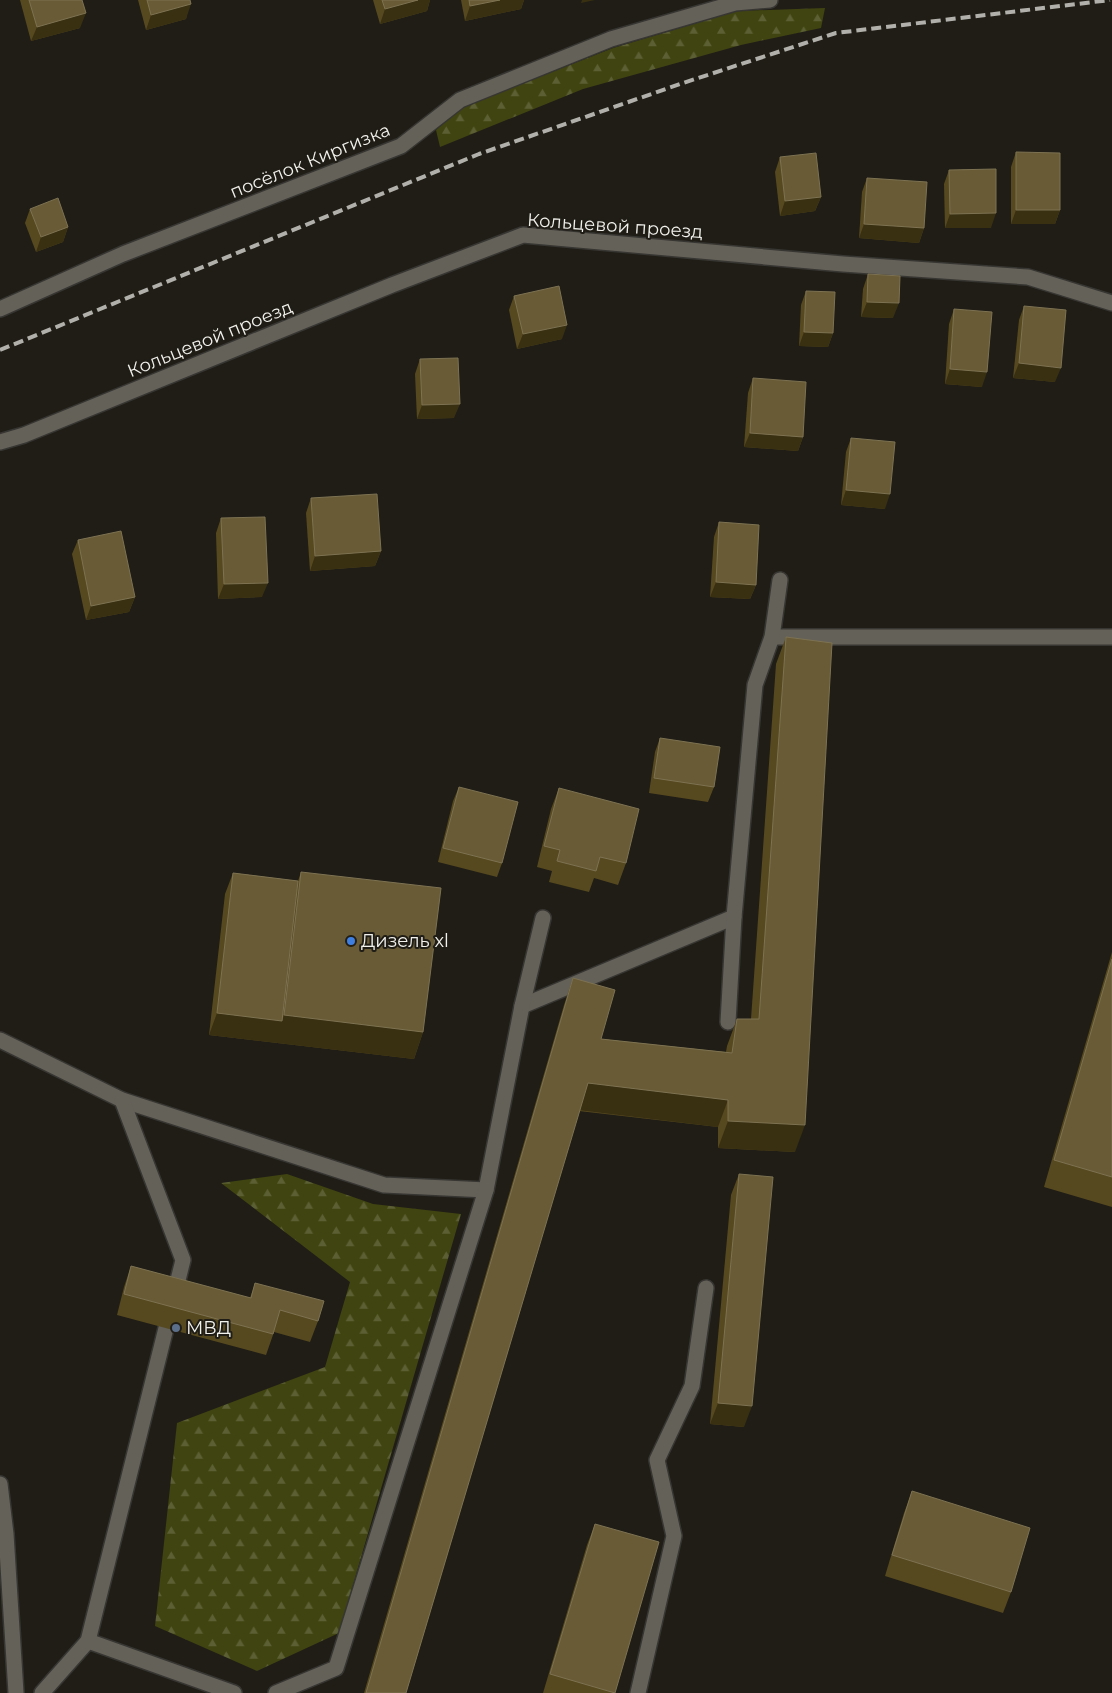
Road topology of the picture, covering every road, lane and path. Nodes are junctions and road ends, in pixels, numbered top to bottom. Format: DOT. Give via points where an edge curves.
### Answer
graph roads {
  1 [pos="770,0"];
  2 [pos="1112,303"];
  3 [pos="0,309"];
  4 [pos="0,442"];
  5 [pos="780,580"];
  6 [pos="772,637"];
  7 [pos="1112,637"];
  8 [pos="734,917"];
  9 [pos="543,918"];
  10 [pos="522,1006"];
  11 [pos="728,1022"];
  12 [pos="0,1040"];
  13 [pos="122,1100"];
  14 [pos="486,1190"];
  15 [pos="706,1288"];
  16 [pos="0,1484"];
  17 [pos="3,1532"];
  18 [pos="88,1641"];
  19 [pos="16,1693"];
  20 [pos="42,1693"];
  21 [pos="234,1693"];
  22 [pos="276,1693"];
  23 [pos="638,1693"];
  1 -- 3 [label="street, посёлок Киргизка" via="735,3 611,39 460,100 401,146 123,254"];
  2 -- 4 [label="street, Кольцевой проезд" via="1028,277 523,235"];
  5 -- 6 [label="street"];
  6 -- 7 [label="street"];
  6 -- 8 [label="street" via="755,685"];
  8 -- 10 [label="street"];
  8 -- 11 [label="street"];
  9 -- 10 [label="street"];
  10 -- 14 [label="street"];
  12 -- 13 [label="street"];
  13 -- 14 [label="street" via="384,1185"];
  13 -- 18 [label="street" via="183,1260"];
  14 -- 22 [label="street" via="336,1668"];
  15 -- 23 [label="street" via="692,1386 658,1460 674,1536"];
  16 -- 17 [label="street"];
  17 -- 19 [label="street"];
  18 -- 20 [label="street"];
  18 -- 21 [label="street"];
}
